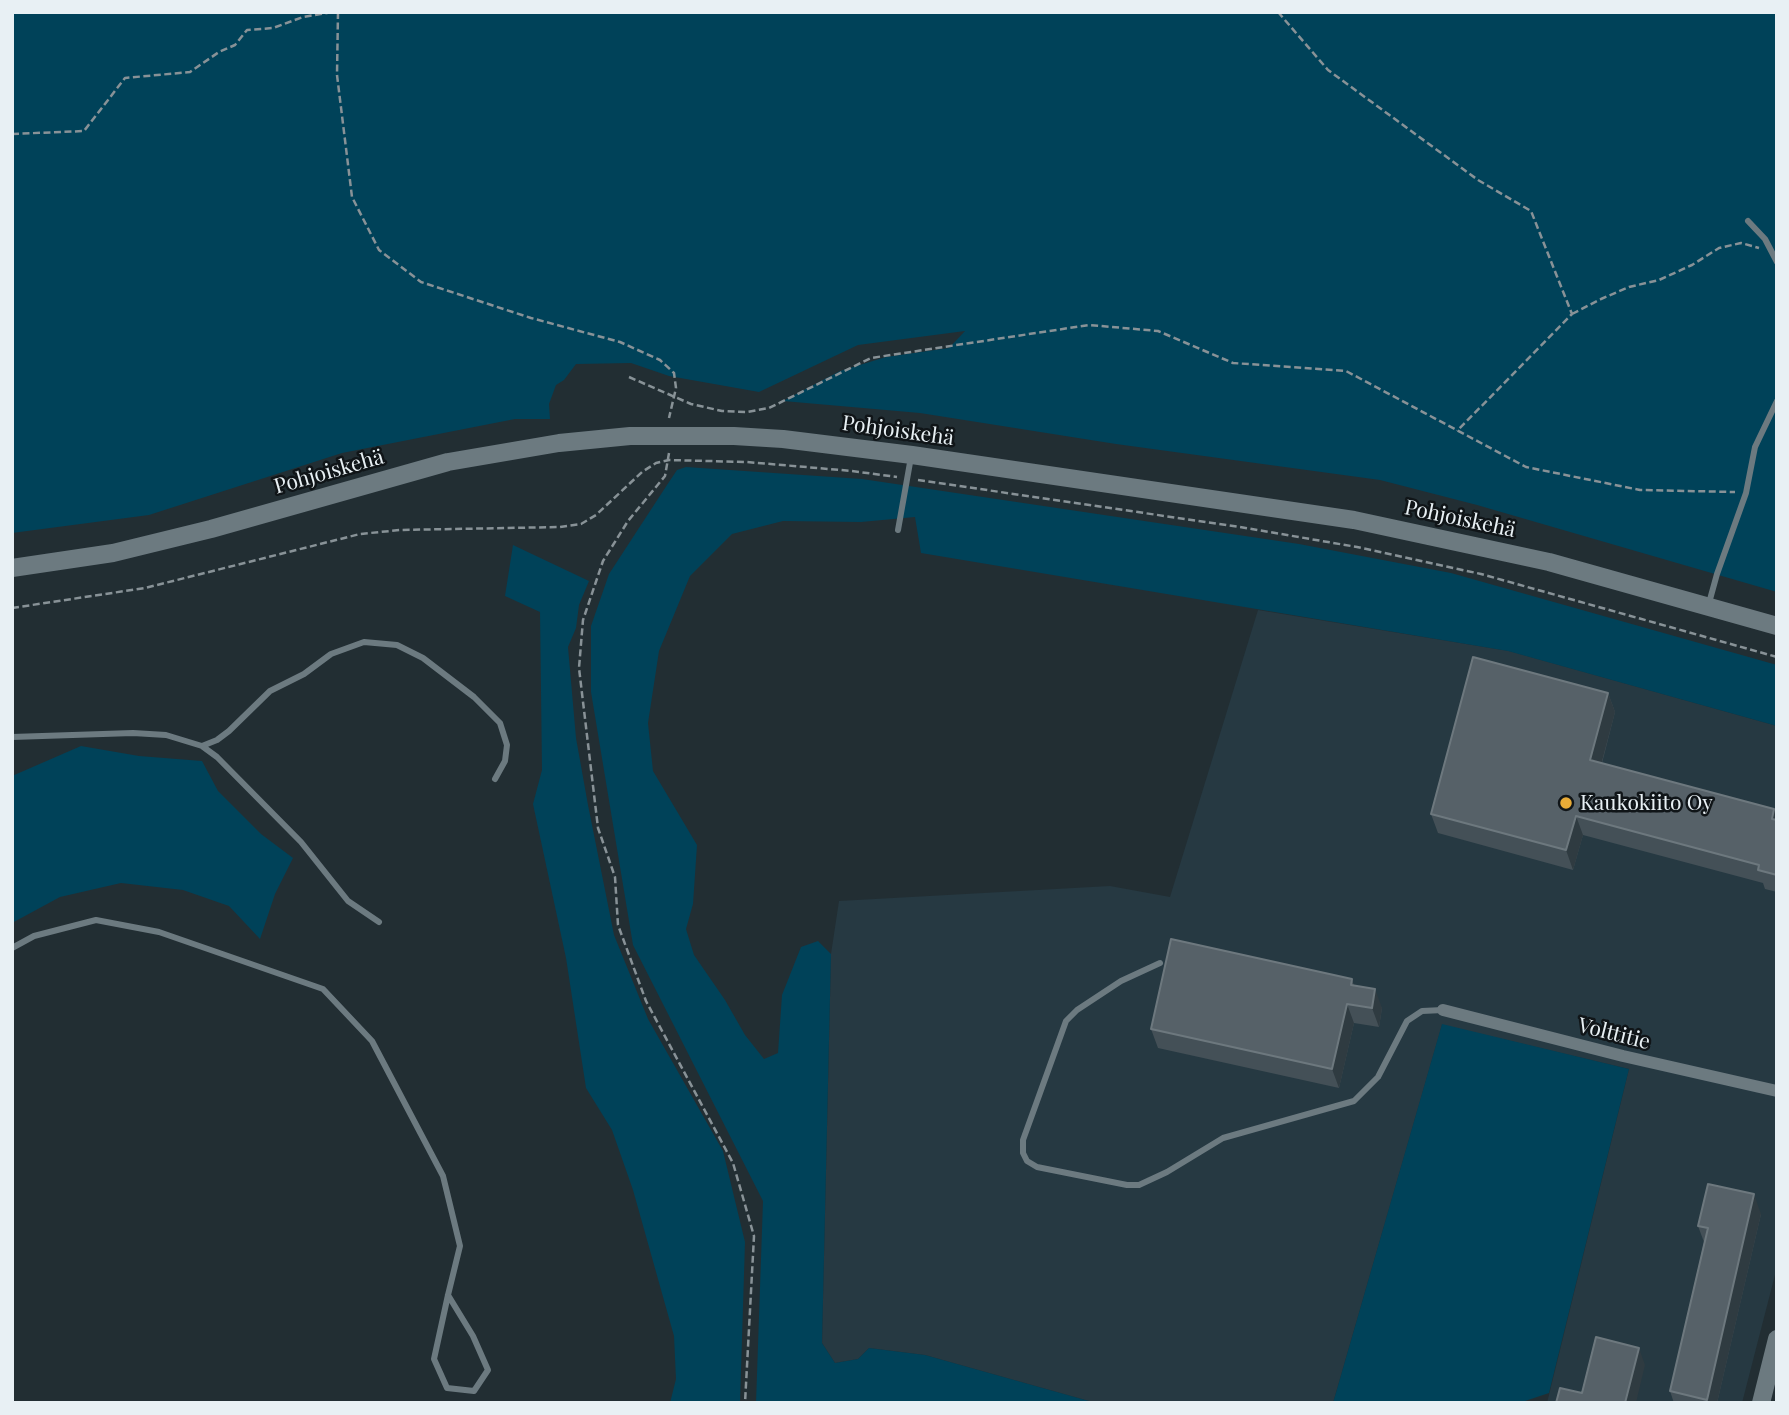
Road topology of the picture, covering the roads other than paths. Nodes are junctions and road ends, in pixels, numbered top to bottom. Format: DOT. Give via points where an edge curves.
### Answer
graph roads {
  1 [pos="1748,221"];
  2 [pos="1777,262"];
  3 [pos="1777,401"];
  4 [pos="912,455"];
  5 [pos="898,530"];
  6 [pos="12,568"];
  7 [pos="1709,605"];
  8 [pos="1777,625"];
  9 [pos="12,737"];
  10 [pos="202,746"];
  11 [pos="495,779"];
  12 [pos="379,922"];
  13 [pos="12,948"];
  14 [pos="1160,963"];
  15 [pos="1443,1010"];
  16 [pos="1777,1091"];
  17 [pos="448,1295"];
  18 [pos="1777,1339"];
  19 [pos="1760,1403"];
  1 -- 2 [label="lane"];
  3 -- 7 [label="lane" via="1755,447 1746,493"];
  4 -- 5 [label="lane"];
  4 -- 6 [label="main road, Pohjoiskehä" via="734,436 630,436 559,443 448,462 113,553"];
  4 -- 7 [label="main road, Pohjoiskehä" via="1354,520 1549,562"];
  7 -- 8 [label="main road, Pohjoiskehä"];
  9 -- 10 [label="lane" via="132,733 166,735"];
  10 -- 11 [label="lane" via="217,740 270,691 331,654 364,642 397,645 424,658 500,723 508,745"];
  10 -- 12 [label="lane" via="300,842 348,901"];
  13 -- 17 [label="lane" via="34,936 96,920 159,932 323,989 372,1041 443,1176 460,1247"];
  14 -- 15 [label="lane" via="1121,981 1066,1021 1023,1140 1027,1161 1088,1178 1139,1185 1223,1138 1354,1101 1378,1077 1407,1021 1422,1011"];
  15 -- 16 [label="street, Volttitie"];
  17 -- 17 [label="lane" via="488,1370 474,1391 447,1388 434,1359"];
  18 -- 19 [label="main road"];
}
